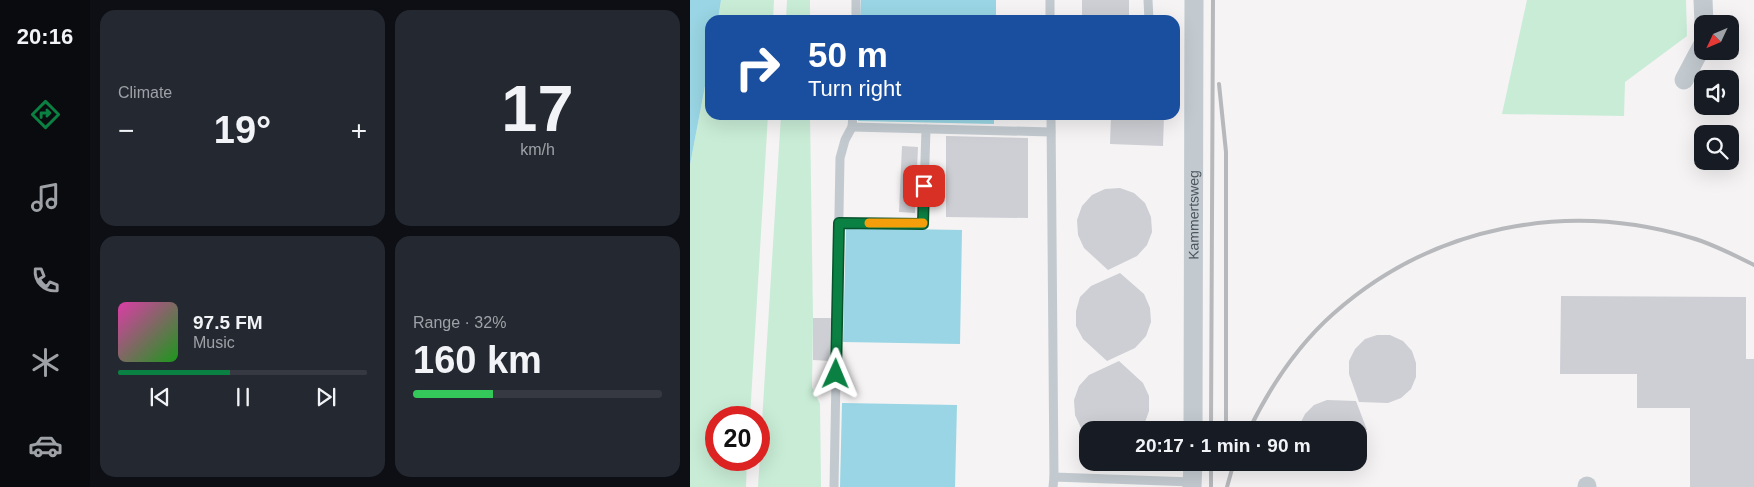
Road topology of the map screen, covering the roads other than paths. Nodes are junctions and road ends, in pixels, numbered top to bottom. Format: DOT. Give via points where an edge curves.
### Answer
graph roads {
  1 [pos="856,0"];
  2 [pos="1050,0"];
  3 [pos="1148,0"];
  4 [pos="1194,0"];
  5 [pos="1703,0"];
  6 [pos="856,15"];
  7 [pos="1050,15"];
  8 [pos="1148,15"];
  9 [pos="1704,15"];
  10 [pos="1695,60"];
  11 [pos="1684,80"];
  12 [pos="853,120"];
  13 [pos="1051,120"];
  14 [pos="852,127"];
  15 [pos="926,129"];
  16 [pos="1051,132"];
  17 [pos="839,223"];
  18 [pos="1193,421"];
  19 [pos="1192,471"];
  20 [pos="1054,477"];
  21 [pos="1192,485"];
  22 [pos="834,487"];
  23 [pos="1053,487"];
  1 -- 6 [label="lane"];
  2 -- 7 [label="lane"];
  3 -- 8 [label="lane"];
  4 -- 18 [label="street, Kammertsweg"];
  5 -- 9 [label="street"];
  10 -- 11 [label="street"];
  12 -- 14 [label="lane"];
  13 -- 16 [label="lane"];
  14 -- 15 [label="lane"];
  14 -- 17 [label="lane" via="840,158"];
  15 -- 16 [label="lane"];
  15 -- 17 [label="lane" via="923,224"];
  16 -- 20 [label="lane"];
  17 -- 22 [label="lane"];
  19 -- 21 [label="street"];
  20 -- 21 [label="lane"];
  20 -- 23 [label="lane"];
}
